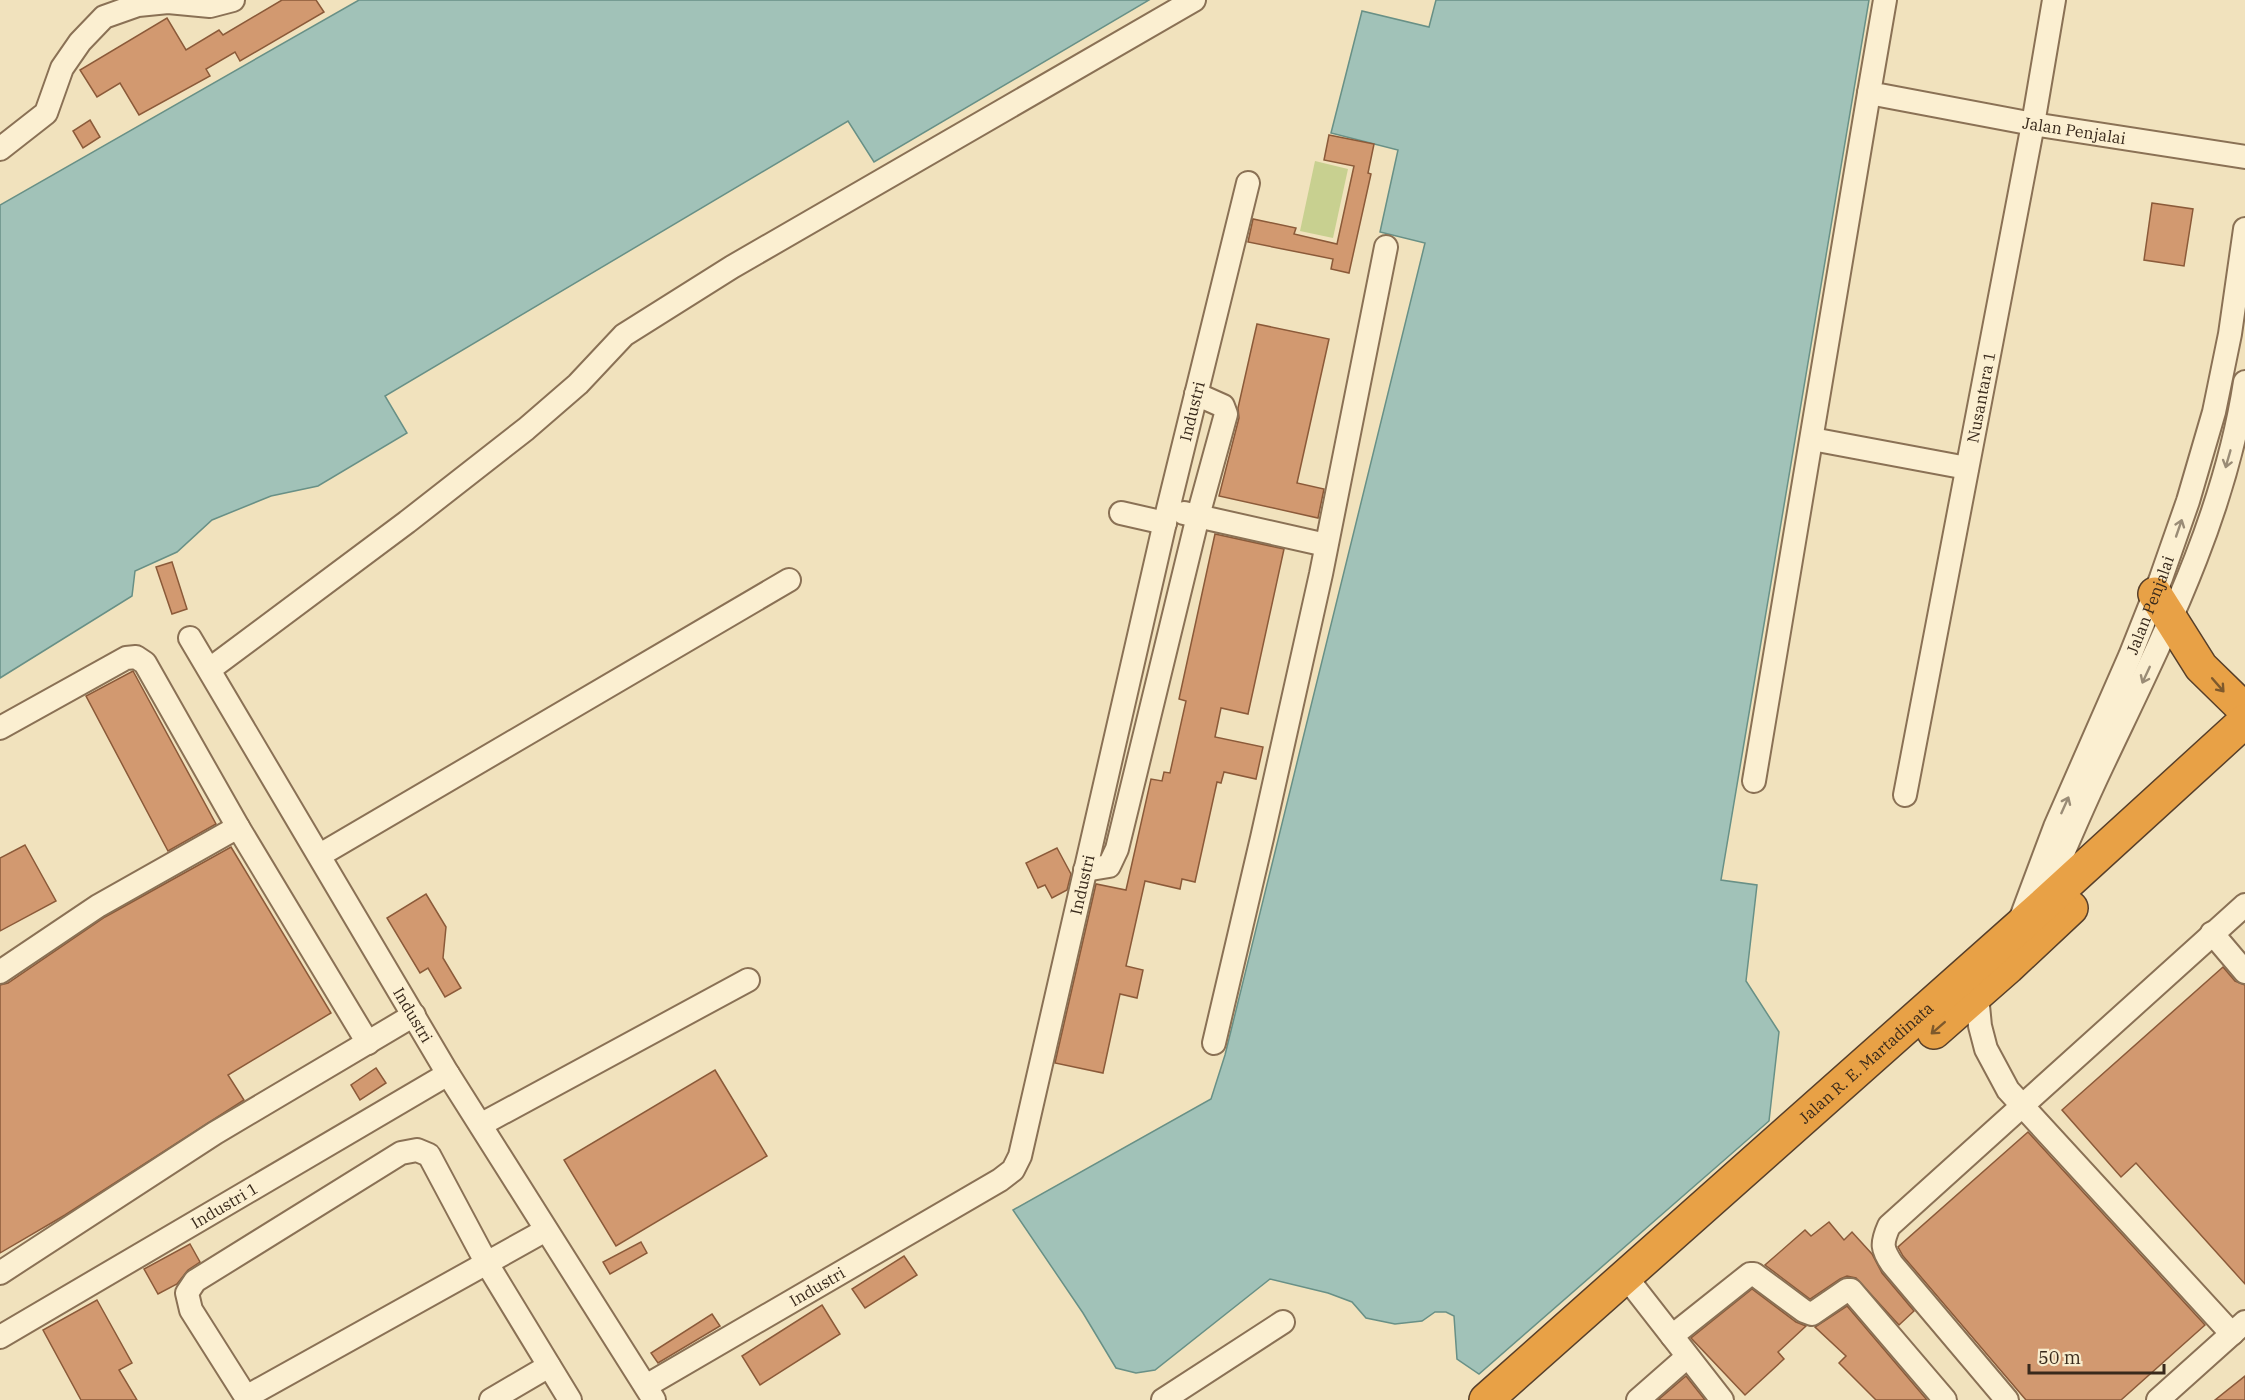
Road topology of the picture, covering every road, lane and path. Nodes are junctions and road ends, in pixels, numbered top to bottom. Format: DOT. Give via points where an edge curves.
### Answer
graph roads {
  1 [pos="233,0"];
  2 [pos="1194,0"];
  3 [pos="1885,0"];
  4 [pos="2054,0"];
  5 [pos="1869,93"];
  6 [pos="2033,124"];
  7 [pos="0,149"];
  8 [pos="2245,157"];
  9 [pos="1248,183"];
  10 [pos="2245,229"];
  11 [pos="1386,247"];
  12 [pos="2238,336"];
  13 [pos="2245,382"];
  14 [pos="1196,394"];
  15 [pos="1812,439"];
  16 [pos="1967,468"];
  17 [pos="1121,513"];
  18 [pos="1167,516"];
  19 [pos="1198,516"];
  20 [pos="1326,545"];
  21 [pos="789,580"];
  22 [pos="2155,594"];
  23 [pos="2171,622"];
  24 [pos="190,638"];
  25 [pos="210,669"];
  26 [pos="2245,710"];
  27 [pos="2245,721"];
  28 [pos="0,728"];
  29 [pos="2245,748"];
  30 [pos="1754,781"];
  31 [pos="1905,795"];
  32 [pos="238,827"];
  33 [pos="320,855"];
  34 [pos="1085,870"];
  35 [pos="2245,905"];
  36 [pos="2212,933"];
  37 [pos="2023,938"];
  38 [pos="0,972"];
  39 [pos="2245,972"];
  40 [pos="748,980"];
  41 [pos="1975,980"];
  42 [pos="414,1015"];
  43 [pos="368,1042"];
  44 [pos="1214,1042"];
  45 [pos="448,1074"];
  46 [pos="2023,1106"];
  47 [pos="482,1124"];
  48 [pos="546,1230"];
  49 [pos="486,1262"];
  50 [pos="0,1273"];
  51 [pos="1630,1282"];
  52 [pos="1283,1322"];
  53 [pos="2239,1328"];
  54 [pos="1672,1336"];
  55 [pos="0,1337"];
  56 [pos="1687,1357"];
  57 [pos="549,1366"];
  58 [pos="650,1393"];
  59 [pos="247,1399"];
  60 [pos="491,1400"];
  61 [pos="570,1400"];
  62 [pos="1163,1400"];
  63 [pos="1485,1400"];
  64 [pos="1510,1400"];
  65 [pos="1638,1400"];
  66 [pos="1722,1400"];
  67 [pos="1945,1400"];
  68 [pos="2007,1400"];
  69 [pos="2158,1400"];
  1 -- 7 [label="street" via="210,6 168,2 138,5 104,17 62,68 46,113"];
  2 -- 25 [label="street" via="732,267 624,334 578,384 526,429"];
  3 -- 5 [label="street"];
  4 -- 6 [label="street, Nusantara 1"];
  5 -- 6 [label="street, Jalan Penjalai"];
  5 -- 15 [label="street"];
  6 -- 8 [label="street, Jalan Penjalai"];
  6 -- 16 [label="street, Nusantara 1"];
  9 -- 14 [label="street, Industri"];
  10 -- 12 [label="street, Jalan Penjalai"];
  11 -- 20 [label="street"];
  22 -- 12 [label="street, Jalan Penjalai, one-way"];
  13 -- 23 [label="street, Jalan Penjalai, one-way" via="2240,418 2214,511"];
  14 -- 18 [label="street, Industri"];
  14 -- 19 [label="street" via="1223,406 1226,414"];
  15 -- 16 [label="street"];
  15 -- 30 [label="street"];
  16 -- 31 [label="street, Nusantara 1"];
  17 -- 18 [label="street"];
  18 -- 19 [label="street"];
  18 -- 34 [label="street, Industri"];
  19 -- 20 [label="street"];
  19 -- 34 [label="street" via="1117,849 1109,866"];
  20 -- 44 [label="street"];
  21 -- 33 [label="street"];
  22 -- 23 [label="highway"];
  37 -- 22 [label="street, Jalan Penjalai, one-way" via="2055,827"];
  23 -- 26 [label="highway, one-way" via="2201,667"];
  23 -- 37 [label="street, Jalan Penjalai, one-way"];
  24 -- 25 [label="street, Industri"];
  25 -- 33 [label="street, Industri"];
  27 -- 37 [label="highway, Jalan R. E. Martadinata"];
  28 -- 32 [label="street" via="126,658 136,657 145,663"];
  29 -- 37 [label="highway, Jalan R. E. Martadinata" via="2126,855"];
  32 -- 38 [label="street" via="98,906"];
  32 -- 43 [label="street"];
  33 -- 42 [label="street, Industri"];
  34 -- 58 [label="street, Industri" via="1020,1156 1013,1170"];
  35 -- 36 [label="street"];
  36 -- 39 [label="street"];
  36 -- 46 [label="street"];
  37 -- 41 [label="highway, Jalan R. E. Martadinata"];
  40 -- 47 [label="street"];
  41 -- 46 [label="street" via="1986,1049 2008,1090"];
  41 -- 51 [label="highway, Jalan R. E. Martadinata"];
  42 -- 43 [label="street"];
  42 -- 45 [label="street, Industri"];
  43 -- 50 [label="street" via="215,1133"];
  45 -- 47 [label="street, Industri"];
  45 -- 55 [label="street, Industri 1"];
  46 -- 53 [label="street"];
  46 -- 68 [label="street" via="1889,1226 1883,1250"];
  47 -- 48 [label="street, Industri"];
  48 -- 49 [label="street"];
  48 -- 58 [label="street, Industri"];
  49 -- 57 [label="street"];
  49 -- 59 [label="street"];
  49 -- 59 [label="street" via="429,1155 417,1150 401,1153 195,1281 187,1293 191,1310"];
  51 -- 54 [label="street"];
  51 -- 63 [label="highway, Jalan R. E. Martadinata"];
  51 -- 64 [label="highway, Jalan R. E. Martadinata" via="1557,1362"];
  52 -- 62 [label="street"];
  53 -- 69 [label="street"];
  54 -- 56 [label="street"];
  54 -- 67 [label="street" via="1749,1275 1754,1274 1812,1314 1851,1290"];
  56 -- 65 [label="street"];
  56 -- 66 [label="street"];
  57 -- 60 [label="street"];
  57 -- 61 [label="street"];
}
